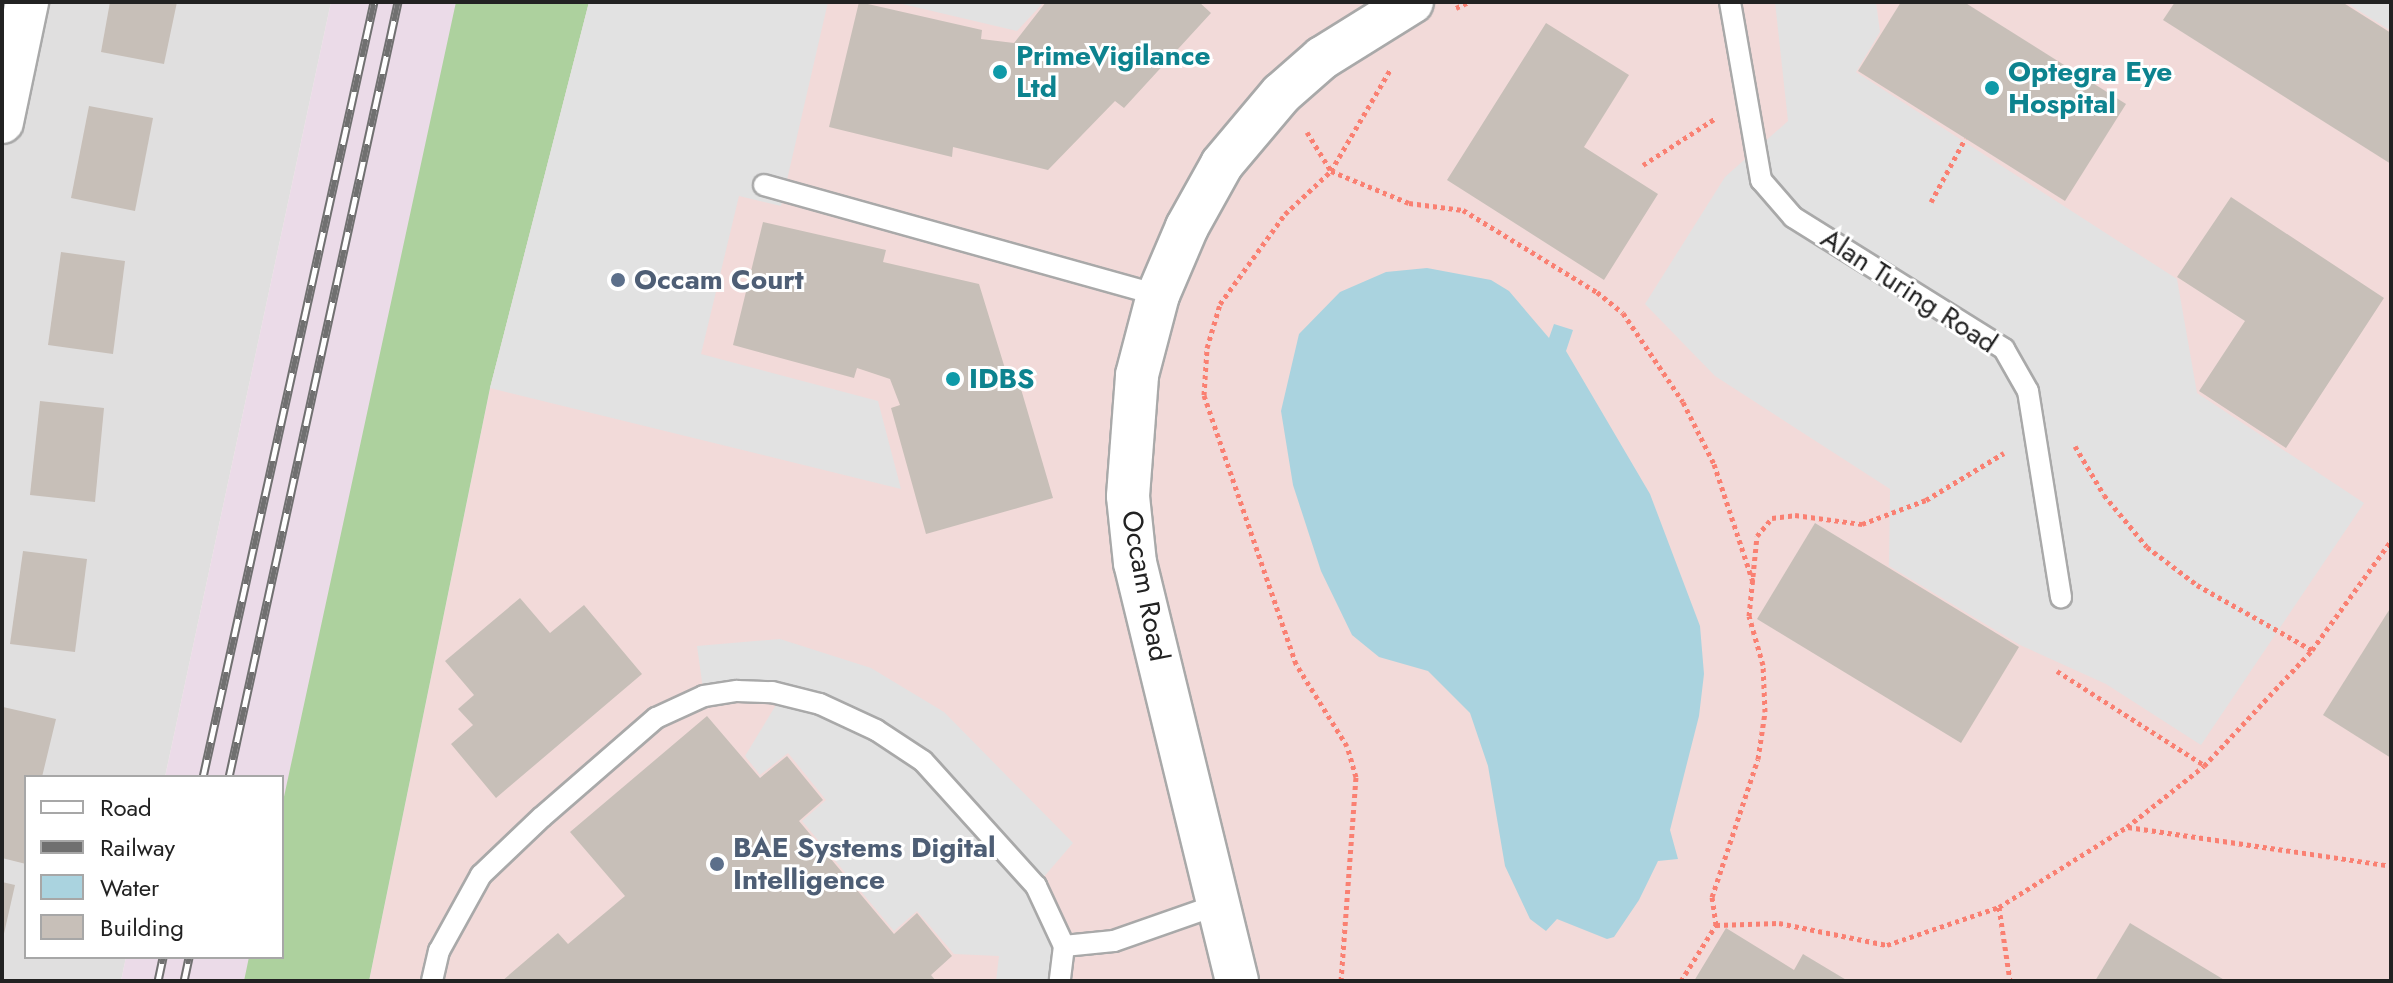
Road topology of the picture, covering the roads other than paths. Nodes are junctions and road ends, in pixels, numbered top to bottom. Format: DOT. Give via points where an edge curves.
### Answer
graph roads {
  1 [pos="27,2"];
  2 [pos="1730,2"];
  3 [pos="1428,8"];
  4 [pos="2,122"];
  5 [pos="764,185"];
  6 [pos="1158,295"];
  7 [pos="2061,597"];
  8 [pos="1217,905"];
  9 [pos="1064,946"];
  10 [pos="432,981"];
  11 [pos="1060,981"];
  12 [pos="1237,981"];
  1 -- 4 [label="street"];
  2 -- 7 [label="lane, Alan Turing Road" via="1761,180 1793,217 2004,349 2028,391"];
  3 -- 6 [label="street, Occam Road" via="1322,58 1281,94 1222,164"];
  5 -- 6 [label="lane"];
  6 -- 8 [label="street, Occam Road" via="1137,375 1128,496 1135,563"];
  8 -- 9 [label="lane" via="1114,941"];
  8 -- 12 [label="street, Occam Road"];
  9 -- 10 [label="lane" via="1036,886 923,761 876,730 820,704 772,692 737,691 704,696 656,718 501,855 481,875 439,951"];
  9 -- 11 [label="lane"];
}
